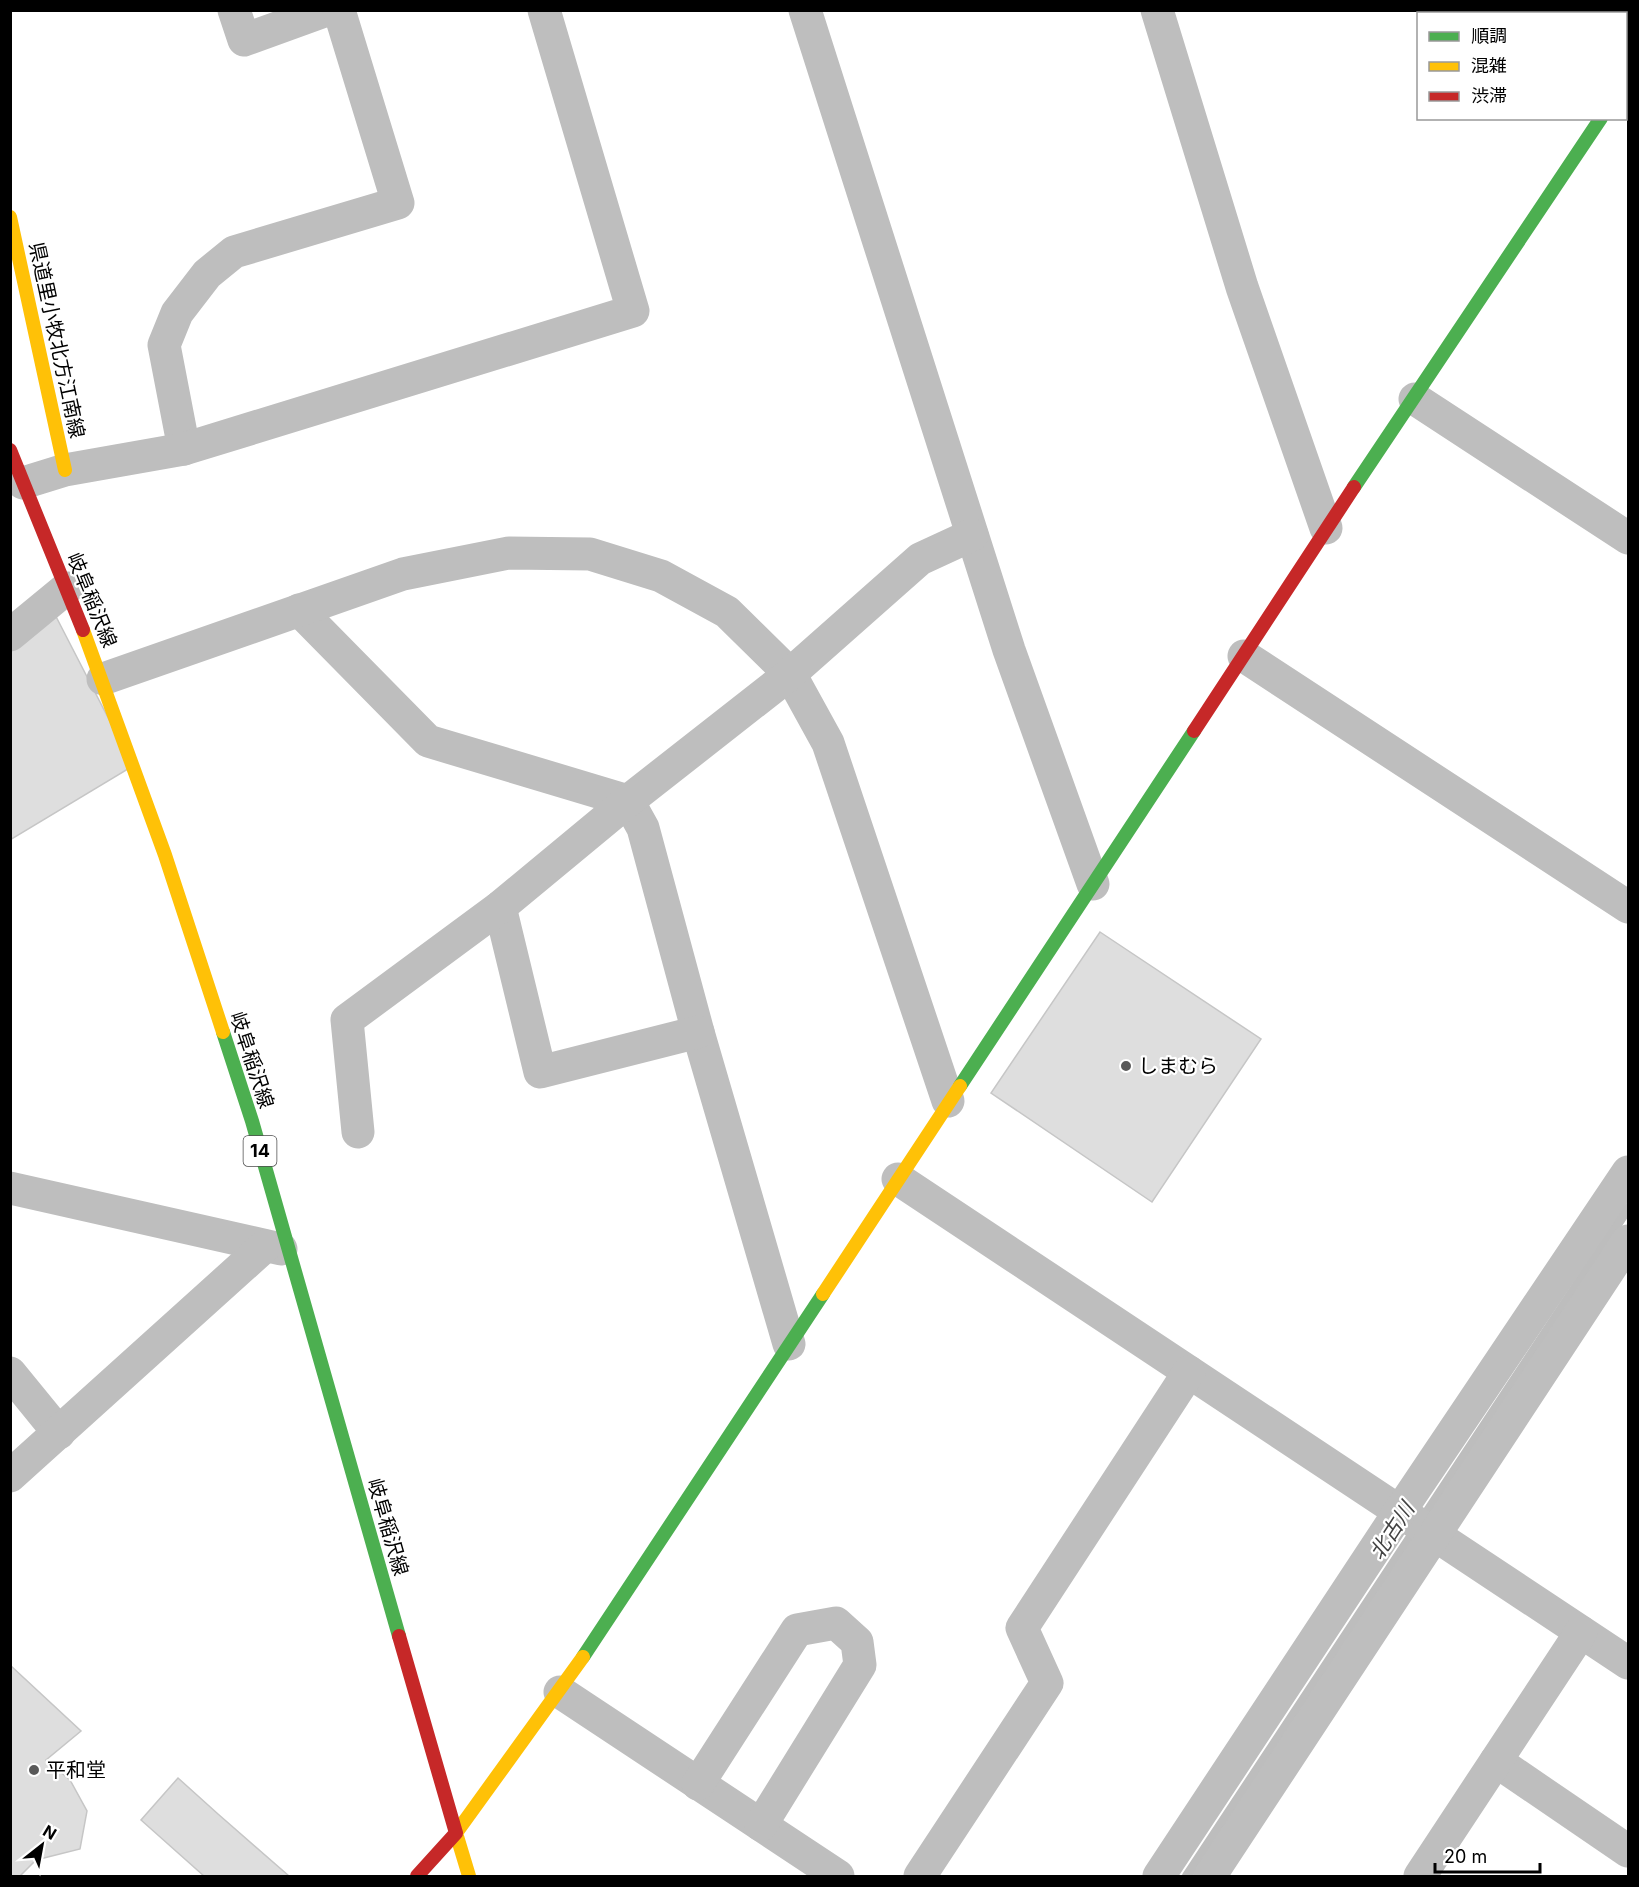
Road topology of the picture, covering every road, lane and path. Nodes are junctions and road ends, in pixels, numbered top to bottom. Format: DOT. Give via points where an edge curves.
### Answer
graph roads {
  1 [pos="234,10"];
  2 [pos="327,10"];
  3 [pos="339,10"];
  4 [pos="544,10"];
  5 [pos="805,10"];
  6 [pos="1157,10"];
  7 [pos="1600,120"];
  8 [pos="10,217"];
  9 [pos="1415,399"];
  10 [pos="184,449"];
  11 [pos="10,450"];
  12 [pos="65,470"];
  13 [pos="23,483"];
  14 [pos="1326,528"];
  15 [pos="972,535"];
  16 [pos="1629,538"];
  17 [pos="67,588"];
  18 [pos="299,610"];
  19 [pos="10,635"];
  20 [pos="1244,656"];
  21 [pos="790,674"];
  22 [pos="103,679"];
  23 [pos="628,801"];
  24 [pos="1094,884"];
  25 [pos="500,907"];
  26 [pos="1629,907"];
  27 [pos="698,1032"];
  28 [pos="948,1101"];
  29 [pos="358,1132"];
  30 [pos="1629,1172"];
  31 [pos="898,1179"];
  32 [pos="10,1188"];
  33 [pos="1629,1241"];
  34 [pos="278,1248"];
  35 [pos="789,1344"];
  36 [pos="1189,1372"];
  37 [pos="10,1373"];
  38 [pos="59,1433"];
  39 [pos="10,1476"];
  40 [pos="1417,1523"];
  41 [pos="1581,1632"];
  42 [pos="1629,1664"];
  43 [pos="560,1692"];
  44 [pos="1496,1761"];
  45 [pos="698,1784"];
  46 [pos="761,1825"];
  47 [pos="456,1833"];
  48 [pos="1629,1851"];
  49 [pos="417,1876"];
  50 [pos="469,1876"];
  51 [pos="838,1876"];
  52 [pos="920,1876"];
  53 [pos="1159,1876"];
  54 [pos="1210,1876"];
  55 [pos="1420,1876"];
  1 -- 2 [label="street" via="244,40"];
  3 -- 10 [label="street" via="398,202 234,252 207,274 177,313 164,345"];
  4 -- 10 [label="street" via="633,311"];
  5 -- 15 [label="street"];
  6 -- 14 [label="street" via="1242,287"];
  7 -- 9 [label="street"];
  8 -- 12 [label="street, 県道里小牧北方江南線"];
  9 -- 14 [label="street"];
  9 -- 16 [label="street"];
  10 -- 12 [label="street"];
  11 -- 13 [label="street, 岐阜稲沢線 / 14"];
  12 -- 13 [label="street"];
  13 -- 17 [label="street, 岐阜稲沢線 / 14"];
  14 -- 20 [label="street"];
  15 -- 21 [label="street" via="920,559"];
  15 -- 24 [label="street" via="1009,650"];
  17 -- 19 [label="street"];
  17 -- 22 [label="street, 岐阜稲沢線 / 14"];
  18 -- 21 [label="street" via="403,574 497,555 590,554 661,576 727,612"];
  18 -- 22 [label="street"];
  18 -- 23 [label="street" via="428,741"];
  20 -- 24 [label="street"];
  20 -- 26 [label="street"];
  21 -- 23 [label="street"];
  21 -- 28 [label="street" via="828,743"];
  22 -- 34 [label="street, 岐阜稲沢線 / 14" via="252,1121"];
  23 -- 25 [label="street"];
  23 -- 27 [label="street" via="643,828"];
  24 -- 28 [label="street"];
  25 -- 27 [label="street" via="540,1072"];
  25 -- 29 [label="street" via="347,1020"];
  27 -- 35 [label="street"];
  28 -- 31 [label="street"];
  30 -- 40 [label="street"];
  31 -- 35 [label="street"];
  31 -- 36 [label="street"];
  32 -- 34 [label="street"];
  33 -- 40 [label="street"];
  34 -- 38 [label="street"];
  34 -- 47 [label="street, 岐阜稲沢線 / 14"];
  35 -- 43 [label="street"];
  36 -- 40 [label="street"];
  36 -- 52 [label="street" via="1022,1628 1047,1683"];
  37 -- 38 [label="street"];
  38 -- 39 [label="street"];
  40 -- 41 [label="street"];
  40 -- 53 [label="street"];
  40 -- 54 [label="street"];
  41 -- 42 [label="street"];
  41 -- 44 [label="street"];
  43 -- 45 [label="street"];
  43 -- 47 [label="street"];
  44 -- 48 [label="street"];
  44 -- 55 [label="street"];
  45 -- 46 [label="street"];
  45 -- 46 [label="street" via="797,1630 836,1623 857,1642 860,1665"];
  46 -- 51 [label="street"];
  47 -- 49 [label="street"];
  47 -- 50 [label="street, 岐阜稲沢線"];
}
